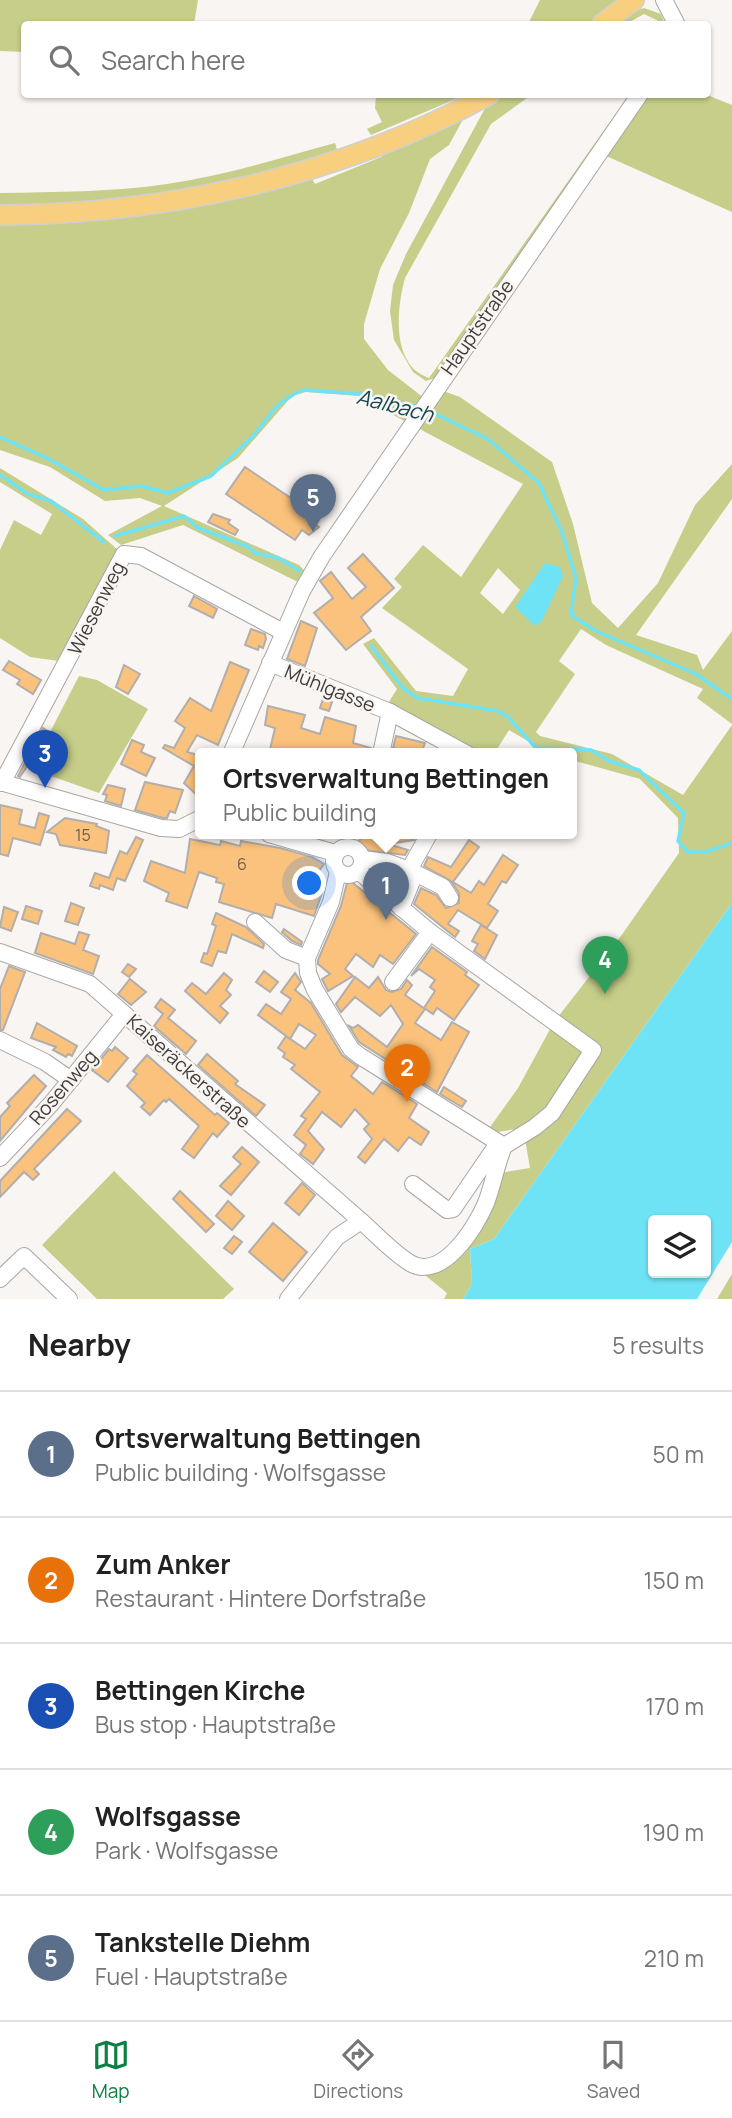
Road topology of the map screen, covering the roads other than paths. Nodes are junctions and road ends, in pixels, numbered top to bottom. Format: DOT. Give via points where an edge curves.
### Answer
graph roads {
  1 [pos="634,0"];
  2 [pos="664,0"];
  3 [pos="676,0"];
  4 [pos="606,21"];
  5 [pos="674,21"];
  6 [pos="676,21"];
  7 [pos="482,98"];
  8 [pos="637,98"];
  9 [pos="0,215"];
  10 [pos="283,632"];
  11 [pos="270,663"];
  12 [pos="390,712"];
  13 [pos="233,748"];
  14 [pos="382,748"];
  15 [pos="456,748"];
  16 [pos="1,783"];
  17 [pos="195,823"];
  18 [pos="303,839"];
  19 [pos="426,839"];
  20 [pos="343,845"];
  21 [pos="360,865"];
  22 [pos="408,870"];
  23 [pos="338,872"];
  24 [pos="450,898"];
  25 [pos="401,908"];
  26 [pos="255,922"];
  27 [pos="430,932"];
  28 [pos="0,952"];
  29 [pos="307,958"];
  30 [pos="393,982"];
  31 [pos="124,1014"];
  32 [pos="0,1040"];
  33 [pos="71,1080"];
  34 [pos="504,1146"];
  35 [pos="0,1158"];
  36 [pos="414,1184"];
  37 [pos="361,1221"];
  38 [pos="0,1279"];
  39 [pos="69,1299"];
  40 [pos="288,1299"];
  1 -- 4 [label="main road"];
  2 -- 5 [label="street"];
  3 -- 6 [label="street"];
  7 -- 9 [label="main road" via="350,156 255,185 134,207"];
  8 -- 10 [label="street, Hauptstraße" via="351,510"];
  10 -- 11 [label="street, Hauptstraße"];
  10 -- 16 [label="street, Wiesenweg" via="141,556 124,554"];
  11 -- 12 [label="street, Mühlgasse"];
  11 -- 13 [label="street, Hauptstraße"];
  12 -- 14 [label="street, Mühlgasse"];
  12 -- 15 [label="street"];
  16 -- 17 [label="street" via="162,828"];
  18 -- 20 [label="street"];
  19 -- 22 [label="street"];
  20 -- 21 [label="street" via="359,852"];
  20 -- 23 [label="street" via="333,860"];
  21 -- 22 [label="street" via="387,862"];
  21 -- 23 [label="street" via="345,875"];
  21 -- 25 [label="street"];
  22 -- 24 [label="street" via="443,887"];
  22 -- 25 [label="street" via="412,881"];
  23 -- 29 [label="street" via="331,902"];
  25 -- 27 [label="street"];
  26 -- 29 [label="street" via="286,950"];
  27 -- 30 [label="street"];
  27 -- 34 [label="street" via="593,1050 552,1113"];
  28 -- 31 [label="street, Kaiseräckerstraße" via="86,981"];
  29 -- 34 [label="street" via="315,990 351,1049"];
  31 -- 33 [label="street, Rosenweg"];
  31 -- 37 [label="street, Kaiseräckerstraße"];
  32 -- 33 [label="street"];
  33 -- 35 [label="street, Rosenweg"];
  34 -- 36 [label="street" via="494,1149 453,1209 447,1210"];
  34 -- 37 [label="street, Kaiseräckerstraße" via="486,1202 462,1244 439,1263 428,1267 410,1263"];
  37 -- 40 [label="street" via="337,1237"];
  38 -- 39 [label="street" via="24,1256"];
}
